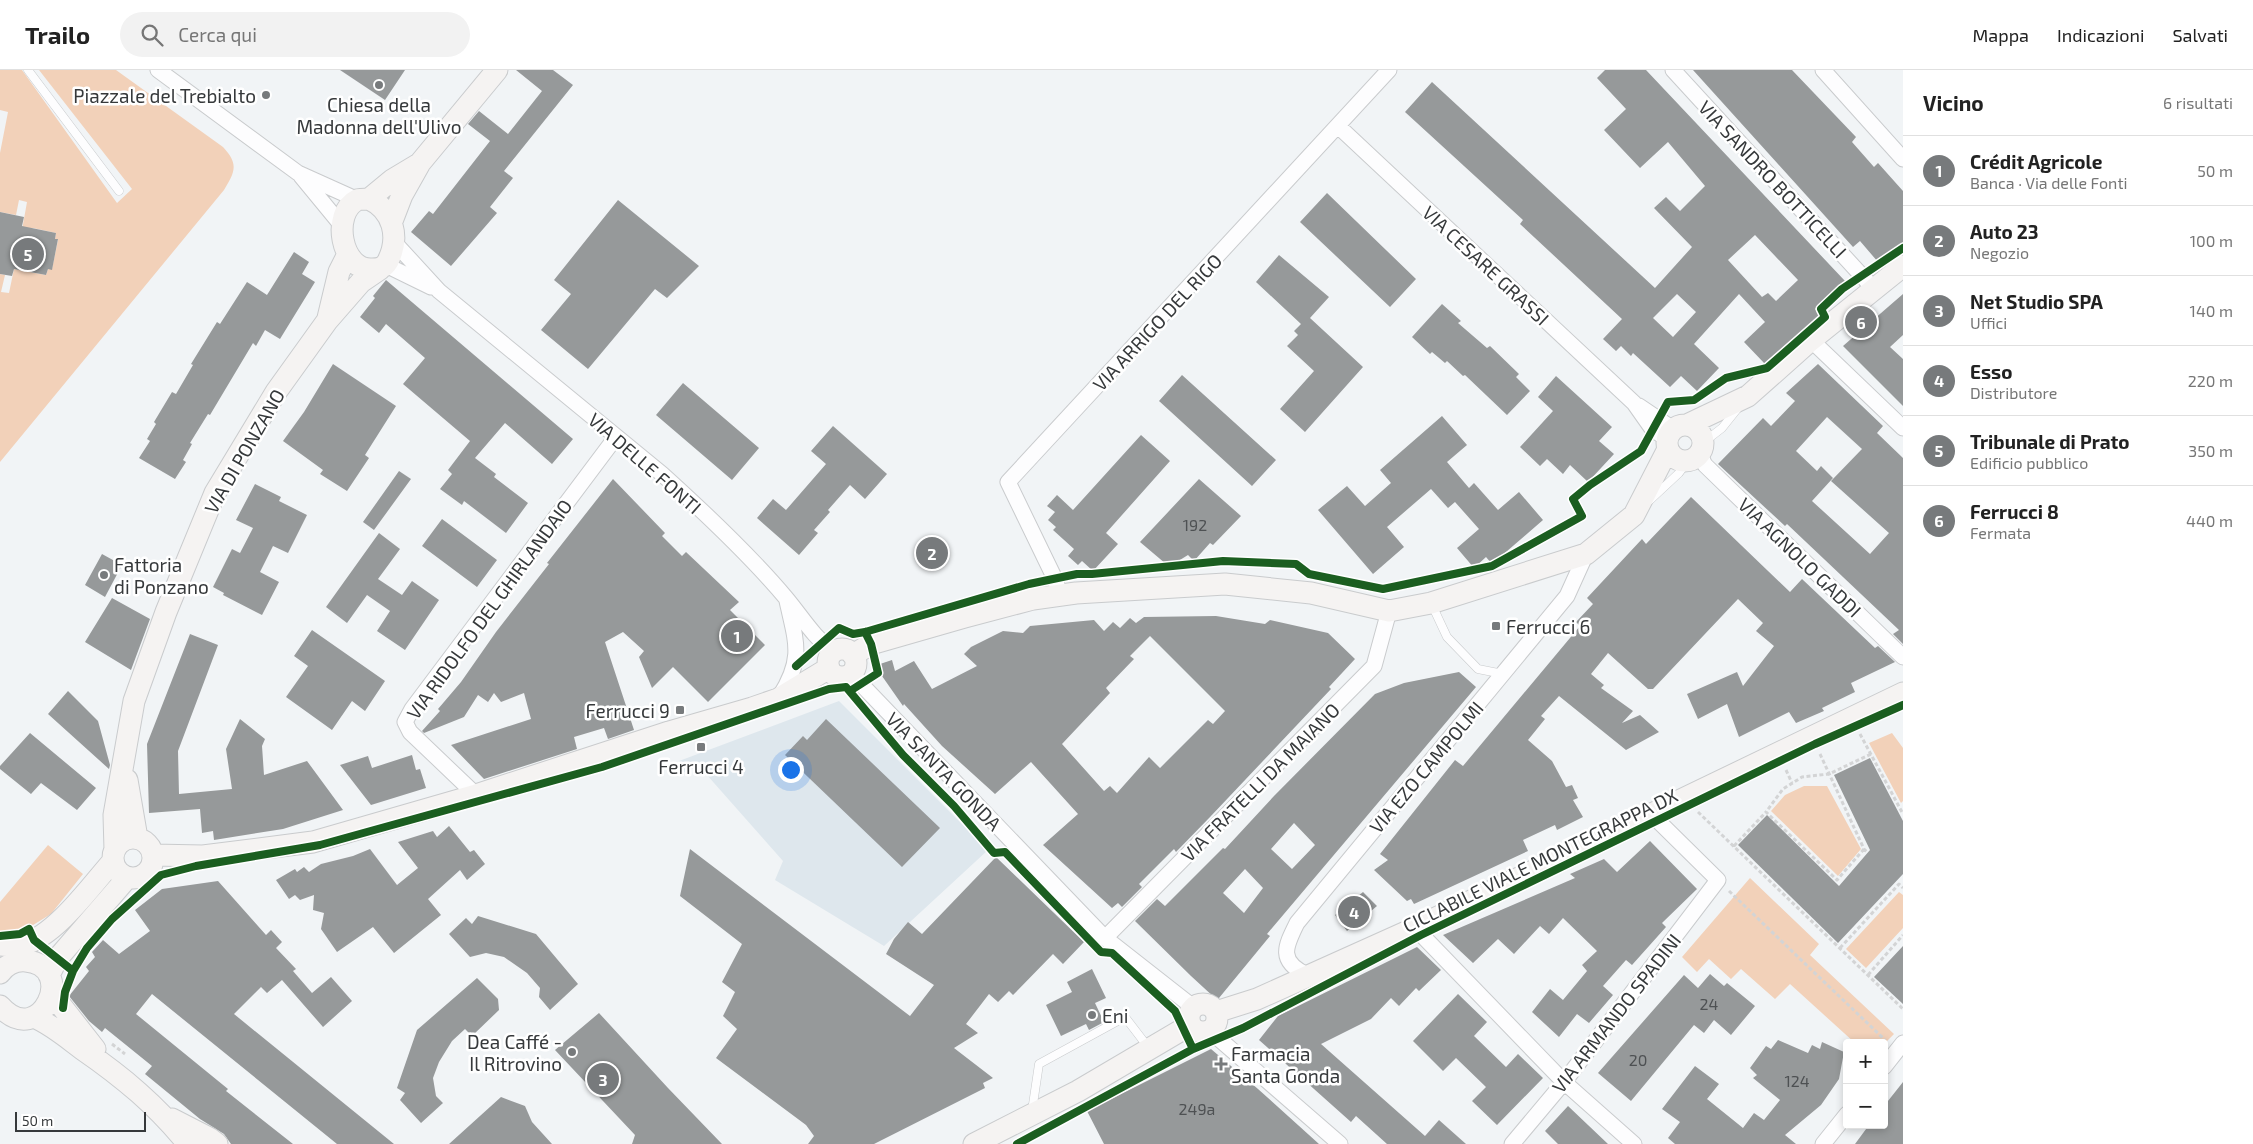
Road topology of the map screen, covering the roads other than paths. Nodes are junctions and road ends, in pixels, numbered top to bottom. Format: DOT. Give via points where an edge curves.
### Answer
graph roads {
  1 [pos="28,70"];
  2 [pos="158,70"];
  3 [pos="497,70"];
  4 [pos="1389,70"];
  5 [pos="1673,70"];
  6 [pos="1823,70"];
  7 [pos="1338,126"];
  8 [pos="1903,159"];
  9 [pos="420,163"];
  10 [pos="298,173"];
  11 [pos="119,191"];
  12 [pos="363,200"];
  13 [pos="392,221"];
  14 [pos="343,227"];
  15 [pos="394,242"];
  16 [pos="348,254"];
  17 [pos="1903,266"];
  18 [pos="383,267"];
  19 [pos="1874,289"];
  20 [pos="440,291"];
  21 [pos="328,321"];
  22 [pos="1811,340"];
  23 [pos="1748,396"];
  24 [pos="1903,428"];
  25 [pos="1674,436"];
  26 [pos="616,437"];
  27 [pos="1697,453"];
  28 [pos="1634,515"];
  29 [pos="1586,554"];
  30 [pos="1060,596"];
  31 [pos="786,598"];
  32 [pos="1431,603"];
  33 [pos="1389,611"];
  34 [pos="1903,657"];
  35 [pos="842,662"];
  36 [pos="1503,674"];
  37 [pos="1903,693"];
  38 [pos="778,699"];
  39 [pos="124,762"];
  40 [pos="476,795"];
  41 [pos="1650,813"];
  42 [pos="138,838"];
  43 [pos="114,855"];
  44 [pos="153,855"];
  45 [pos="127,878"];
  46 [pos="1415,928"];
  47 [pos="1105,938"];
  48 [pos="0,945"];
  49 [pos="1,970"];
  50 [pos="1307,975"];
  51 [pos="51,984"];
  52 [pos="2,1013"];
  53 [pos="34,1016"];
  54 [pos="1202,1019"];
  55 [pos="1900,1047"];
  56 [pos="1150,1048"];
  57 [pos="1888,1062"];
  58 [pos="110,1067"];
  59 [pos="1564,1082"];
  60 [pos="163,1114"];
  61 [pos="1032,1115"];
  62 [pos="1843,1119"];
  63 [pos="188,1144"];
  64 [pos="216,1144"];
  65 [pos="974,1144"];
  66 [pos="1340,1144"];
  67 [pos="1512,1144"];
  68 [pos="1634,1144"];
  69 [pos="1823,1144"];
  1 -- 11 [label="lane"];
  2 -- 10 [label="street"];
  3 -- 9 [label="street"];
  4 -- 7 [label="street, VIA ARRIGO DEL RIGO"];
  5 -- 19 [label="street, VIA SANDRO BOTTICELLI"];
  6 -- 8 [label="street"];
  7 -- 25 [label="street, VIA CESARE GRASSI" via="1634,403"];
  7 -- 30 [label="street, VIA ARRIGO DEL RIGO" via="1008,482 1055,579"];
  9 -- 12 [label="street"];
  9 -- 13 [label="street"];
  10 -- 12 [label="street"];
  10 -- 14 [label="street"];
  12 -- 13 [label="street" via="379,204"];
  12 -- 14 [label="street" via="345,214"];
  13 -- 15 [label="street"];
  14 -- 16 [label="street" via="344,247"];
  15 -- 18 [label="street"];
  15 -- 20 [label="street, VIA DELLE FONTI"];
  16 -- 18 [label="street" via="362,267"];
  16 -- 21 [label="street" via="339,272"];
  17 -- 19 [label="street"];
  18 -- 20 [label="street, VIA DELLE FONTI"];
  18 -- 21 [label="street, VIA DI PONZANO" via="361,282"];
  19 -- 22 [label="street"];
  20 -- 26 [label="street, VIA DELLE FONTI"];
  21 -- 39 [label="street, VIA DI PONZANO" via="276,392 215,493 134,701"];
  22 -- 23 [label="street"];
  22 -- 24 [label="street"];
  23 -- 25 [label="street"];
  23 -- 27 [label="lane"];
  25 -- 27 [label="street" via="1674,458"];
  25 -- 27 [label="street" via="1699,430"];
  25 -- 28 [label="street"];
  26 -- 31 [label="street, VIA DELLE FONTI" via="694,503"];
  26 -- 40 [label="street, VIA RIDOLFO DEL GHIRLANDAIO" via="405,722 410,732"];
  27 -- 28 [label="lane"];
  27 -- 34 [label="street, VIA AGNOLO GADDI" via="1705,465"];
  28 -- 29 [label="street"];
  29 -- 32 [label="street"];
  29 -- 36 [label="street, VIA EZO CAMPOLMI" via="1567,596"];
  30 -- 33 [label="street" via="1225,584 1311,592"];
  30 -- 35 [label="street" via="1033,599 872,644"];
  31 -- 35 [label="street, VIA DELLE FONTI" via="822,643"];
  31 -- 38 [label="street" via="797,655 791,679"];
  32 -- 33 [label="street"];
  32 -- 36 [label="lane" via="1447,637 1478,669"];
  33 -- 47 [label="street, VIA FRATELLI DA MAIANO" via="1374,666"];
  35 -- 38 [label="street"];
  35 -- 47 [label="street, VIA SANTA GONDA"];
  36 -- 50 [label="street, VIA EZO CAMPOLMI" via="1297,923 1286,946 1288,959"];
  37 -- 41 [label="street"];
  38 -- 40 [label="street"];
  39 -- 42 [label="street"];
  39 -- 43 [label="street, VIA DI PONZANO" via="114,815"];
  40 -- 44 [label="street" via="313,842 203,856"];
  41 -- 46 [label="street"];
  41 -- 59 [label="street, VIA ARMANDO SPADINI" via="1718,880"];
  42 -- 43 [label="street" via="124,840"];
  42 -- 44 [label="street" via="150,846"];
  43 -- 45 [label="street" via="118,872"];
  43 -- 48 [label="street" via="56,924 21,946"];
  44 -- 45 [label="street" via="147,873"];
  45 -- 51 [label="street" via="57,959"];
  46 -- 50 [label="street"];
  46 -- 59 [label="street"];
  47 -- 54 [label="street, VIA SANTA GONDA"];
  49 -- 51 [label="street" via="18,961 36,963"];
  50 -- 54 [label="street" via="1257,999"];
  51 -- 53 [label="street" via="46,1008"];
  51 -- 58 [label="street"];
  52 -- 53 [label="street" via="24,1018"];
  53 -- 58 [label="street"];
  54 -- 56 [label="street"];
  54 -- 66 [label="street, VIA SANTA GONDA"];
  55 -- 57 [label="street"];
  56 -- 61 [label="street"];
  56 -- 61 [label="lane" via="1125,1017 1039,1064"];
  58 -- 60 [label="street"];
  59 -- 67 [label="street, VIA ARMANDO SPADINI"];
  59 -- 68 [label="street"];
  60 -- 63 [label="street"];
  60 -- 64 [label="street"];
  61 -- 65 [label="street"];
  62 -- 69 [label="street"];
}
